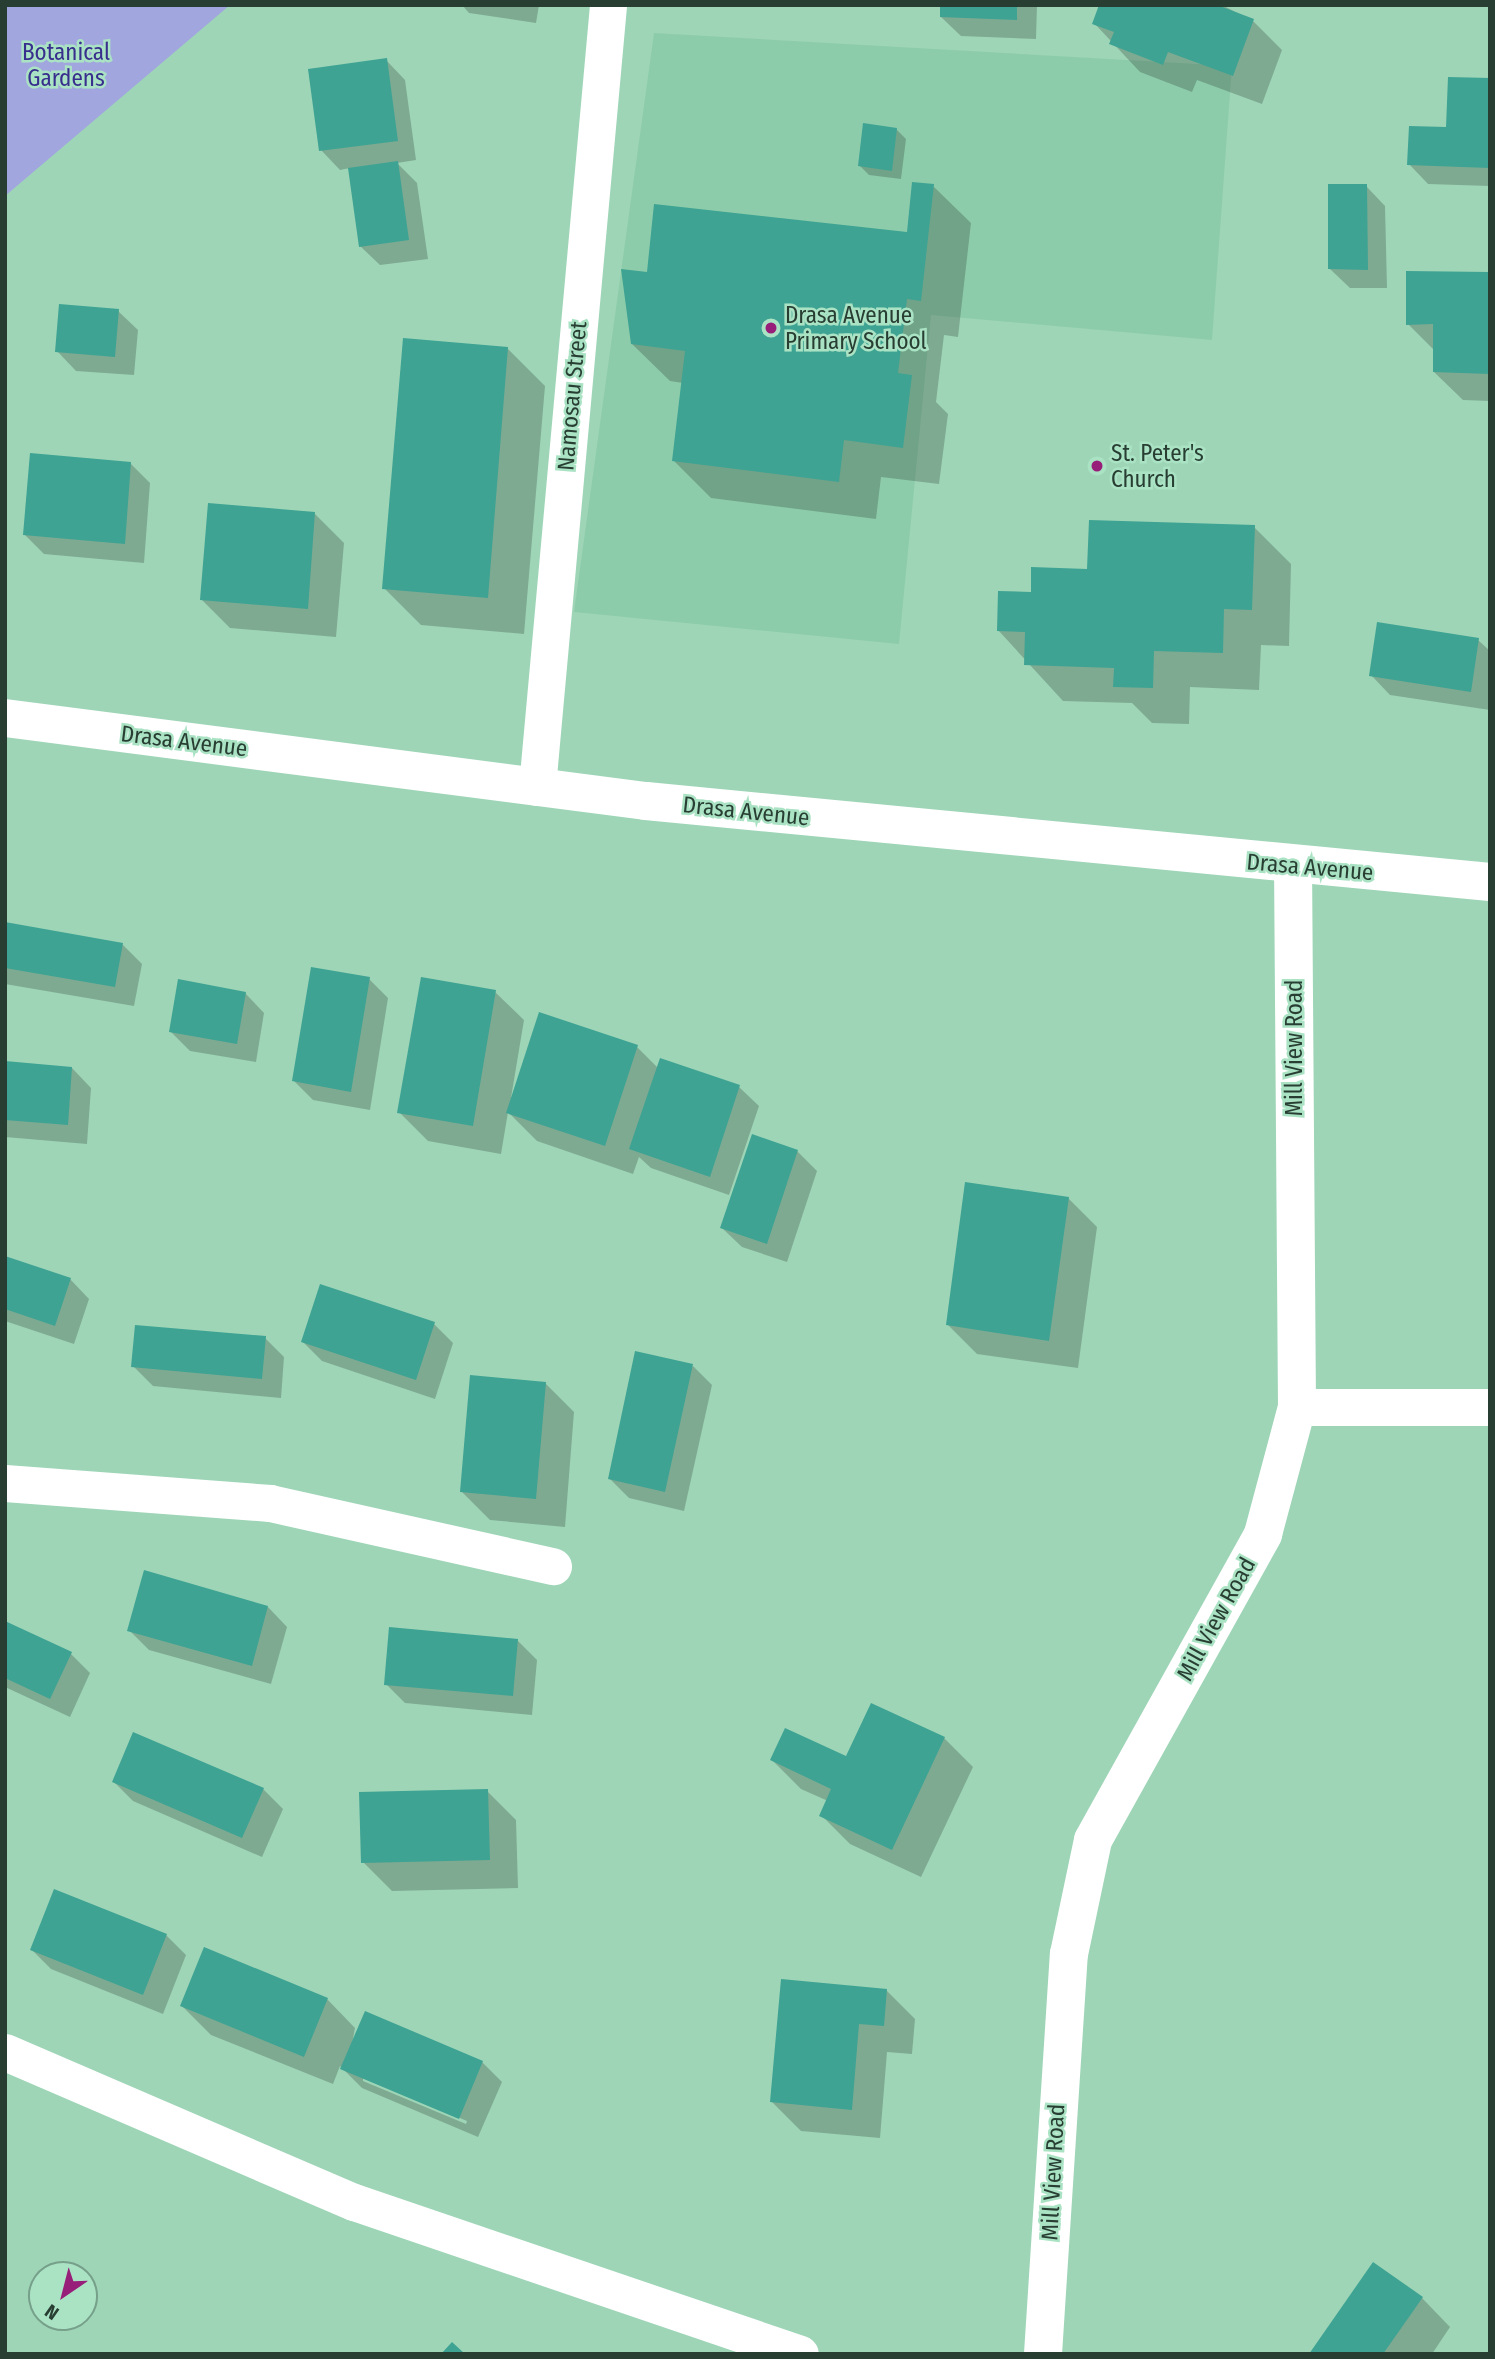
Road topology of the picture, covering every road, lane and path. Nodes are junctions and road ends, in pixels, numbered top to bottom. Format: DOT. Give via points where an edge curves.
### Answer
graph roads {
  1 [pos="608,5"];
  2 [pos="5,718"];
  3 [pos="537,787"];
  4 [pos="1293,866"];
  5 [pos="1490,882"];
  6 [pos="1490,1407"];
  7 [pos="1297,1408"];
  8 [pos="5,1483"];
  9 [pos="553,1566"];
  10 [pos="5,2052"];
  11 [pos="800,2354"];
  12 [pos="1044,2354"];
  1 -- 3 [label="street, Namosau Street"];
  2 -- 3 [label="main road, Drasa Avenue"];
  3 -- 4 [label="main road, Drasa Avenue"];
  4 -- 5 [label="main road, Drasa Avenue"];
  4 -- 7 [label="main road, Mill View Road"];
  6 -- 7 [label="street"];
  7 -- 12 [label="main road, Mill View Road" via="1263,1534 1093,1840 1069,1954"];
  8 -- 9 [label="street" via="270,1503"];
  10 -- 11 [label="street" via="354,2202"];
}
